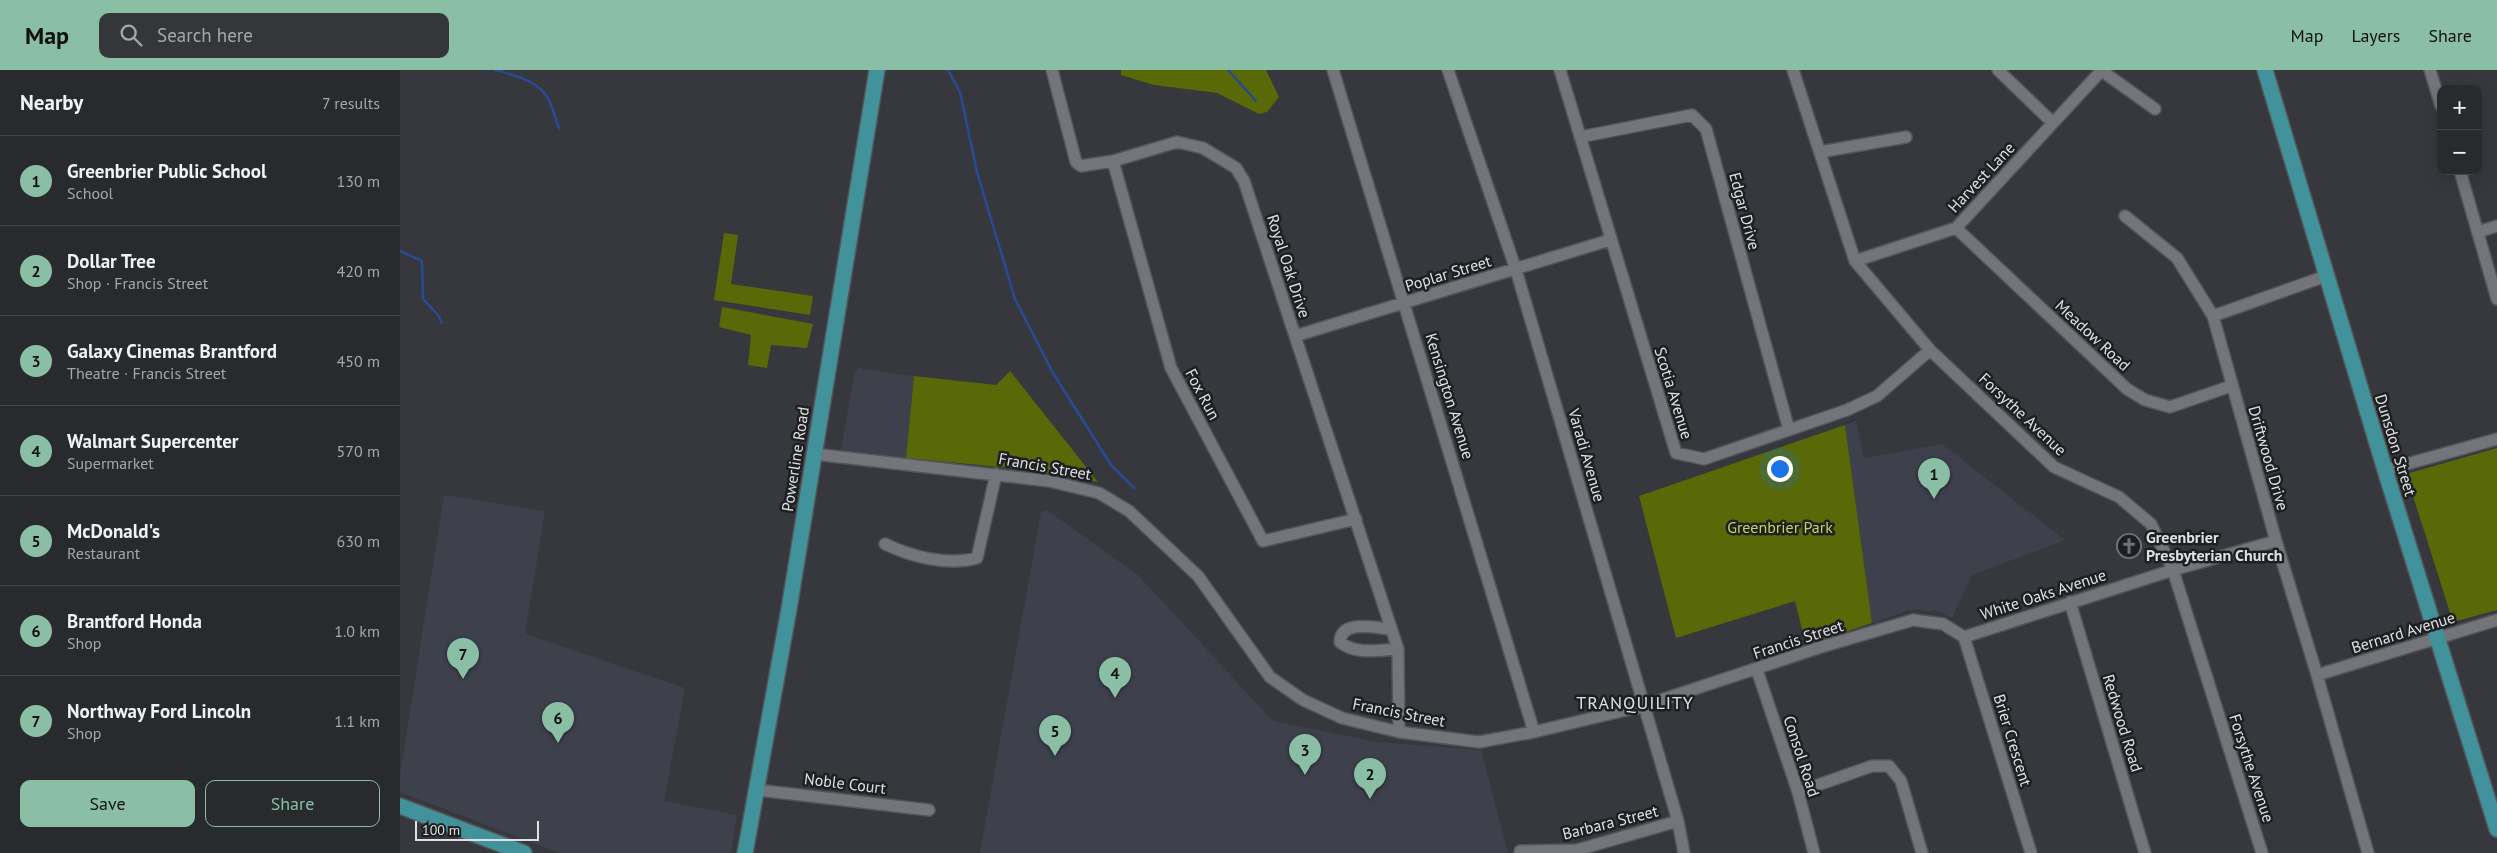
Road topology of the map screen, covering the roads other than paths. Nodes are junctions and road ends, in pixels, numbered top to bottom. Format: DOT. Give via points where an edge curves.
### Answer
graph roads {
  1 [pos="877,70"];
  2 [pos="1052,70"];
  3 [pos="1333,70"];
  4 [pos="1448,70"];
  5 [pos="1560,70"];
  6 [pos="1793,70"];
  7 [pos="1998,70"];
  8 [pos="2102,70"];
  9 [pos="2265,70"];
  10 [pos="2430,70"];
  11 [pos="2437,93"];
  12 [pos="2155,109"];
  13 [pos="2053,123"];
  14 [pos="1906,137"];
  15 [pos="1580,138"];
  16 [pos="1820,152"];
  17 [pos="1113,161"];
  18 [pos="2461,175"];
  19 [pos="2125,216"];
  20 [pos="2497,226"];
  21 [pos="1956,228"];
  22 [pos="2478,232"];
  23 [pos="1610,240"];
  24 [pos="1855,261"];
  25 [pos="1516,270"];
  26 [pos="2326,276"];
  27 [pos="2497,300"];
  28 [pos="1405,303"];
  29 [pos="2213,316"];
  30 [pos="1295,336"];
  31 [pos="1930,350"];
  32 [pos="2231,386"];
  33 [pos="1789,430"];
  34 [pos="2497,439"];
  35 [pos="814,454"];
  36 [pos="2385,470"];
  37 [pos="996,474"];
  38 [pos="1356,519"];
  39 [pos="2276,541"];
  40 [pos="885,544"];
  41 [pos="2173,570"];
  42 [pos="2070,602"];
  43 [pos="2497,620"];
  44 [pos="1391,629"];
  45 [pos="1964,637"];
  46 [pos="2438,638"];
  47 [pos="1398,649"];
  48 [pos="1757,670"];
  49 [pos="2318,674"];
  50 [pos="1643,706"];
  51 [pos="1398,732"];
  52 [pos="1534,732"];
  53 [pos="758,790"];
  54 [pos="1798,792"];
  55 [pos="400,806"];
  56 [pos="929,810"];
  57 [pos="1678,821"];
  58 [pos="2497,829"];
  59 [pos="1520,851"];
  60 [pos="524,853"];
  61 [pos="745,853"];
  62 [pos="1684,853"];
  63 [pos="1814,853"];
  64 [pos="1922,853"];
  65 [pos="2031,853"];
  66 [pos="2145,853"];
  67 [pos="2262,853"];
  68 [pos="2368,853"];
  1 -- 35 [label="main road, Powerline Road"];
  2 -- 17 [label="street, Royal Oak Drive" via="1076,162 1081,166"];
  3 -- 28 [label="street, Kensington Avenue"];
  4 -- 25 [label="street, Varadi Avenue"];
  5 -- 15 [label="street, Scotia Avenue"];
  6 -- 16 [label="street, Forsythe Avenue"];
  7 -- 13 [label="street"];
  8 -- 12 [label="street"];
  8 -- 13 [label="street, Harvest Lane"];
  9 -- 26 [label="main road, Dunsdon Street"];
  10 -- 11 [label="street"];
  13 -- 21 [label="street, Harvest Lane"];
  14 -- 16 [label="street"];
  15 -- 23 [label="street, Scotia Avenue"];
  15 -- 33 [label="street, Edgar Drive" via="1692,115 1706,129"];
  16 -- 24 [label="street, Forsythe Avenue"];
  17 -- 30 [label="street, Royal Oak Drive" via="1177,142 1203,148 1236,168 1244,182"];
  17 -- 38 [label="street, Fox Run" via="1171,368 1263,541"];
  18 -- 22 [label="street"];
  19 -- 29 [label="street, Driftwood Drive" via="2178,258"];
  20 -- 22 [label="street"];
  21 -- 24 [label="street, Harvest Lane"];
  21 -- 32 [label="street, Meadow Road" via="2127,389 2145,400 2170,407"];
  22 -- 27 [label="street"];
  23 -- 25 [label="street, Poplar Street"];
  23 -- 33 [label="street, Scotia Avenue" via="1676,453 1704,459"];
  24 -- 31 [label="street, Forsythe Avenue"];
  25 -- 28 [label="street, Poplar Street"];
  25 -- 50 [label="street, Varadi Avenue"];
  26 -- 29 [label="street"];
  26 -- 36 [label="main road, Dunsdon Street"];
  28 -- 30 [label="street, Poplar Street"];
  28 -- 52 [label="street, Kensington Avenue"];
  29 -- 32 [label="street, Driftwood Drive"];
  30 -- 38 [label="street, Royal Oak Drive"];
  31 -- 33 [label="street, Scotia Avenue" via="1877,396"];
  31 -- 41 [label="street, Forsythe Avenue" via="2054,467 2119,497 2151,524"];
  32 -- 39 [label="street, Driftwood Drive"];
  34 -- 36 [label="street"];
  35 -- 37 [label="street, Francis Street"];
  35 -- 53 [label="main road, Powerline Road"];
  36 -- 46 [label="main road, Dunsdon Street"];
  37 -- 40 [label="street" via="978,558 961,563 904,553"];
  37 -- 51 [label="street, Francis Street" via="1049,480 1099,493 1129,511 1198,576 1270,677 1302,700 1342,718"];
  38 -- 44 [label="street, Royal Oak Drive"];
  39 -- 41 [label="street, White Oaks Avenue"];
  39 -- 49 [label="street, Driftwood Drive"];
  41 -- 42 [label="street, White Oaks Avenue"];
  41 -- 67 [label="street, Forsythe Avenue"];
  42 -- 45 [label="street, White Oaks Avenue"];
  42 -- 66 [label="street, Redwood Road"];
  43 -- 46 [label="street, Bernard Avenue"];
  44 -- 47 [label="street, Royal Oak Drive"];
  44 -- 47 [label="street" via="1353,626 1344,629 1340,642 1347,648 1359,650"];
  45 -- 48 [label="street, Francis Street" via="1943,624 1913,620"];
  45 -- 65 [label="street, Brier Crescent"];
  46 -- 49 [label="street, Bernard Avenue"];
  46 -- 58 [label="main road, Dunsdon Street"];
  47 -- 51 [label="street, Royal Oak Drive"];
  48 -- 50 [label="street, Francis Street"];
  48 -- 54 [label="street, Consol Road"];
  49 -- 68 [label="street, Driftwood Drive"];
  50 -- 52 [label="street, Francis Street"];
  50 -- 57 [label="street, Varadi Avenue"];
  51 -- 52 [label="street, Francis Street" via="1479,742"];
  53 -- 56 [label="street, Noble Court"];
  53 -- 61 [label="main road, Powerline Road"];
  54 -- 63 [label="street, Consol Road"];
  54 -- 64 [label="street" via="1872,766 1889,766 1901,780"];
  55 -- 60 [label="main road"];
  57 -- 59 [label="street, Barbara Street" via="1577,850"];
  57 -- 62 [label="street, Varadi Avenue"];
}
